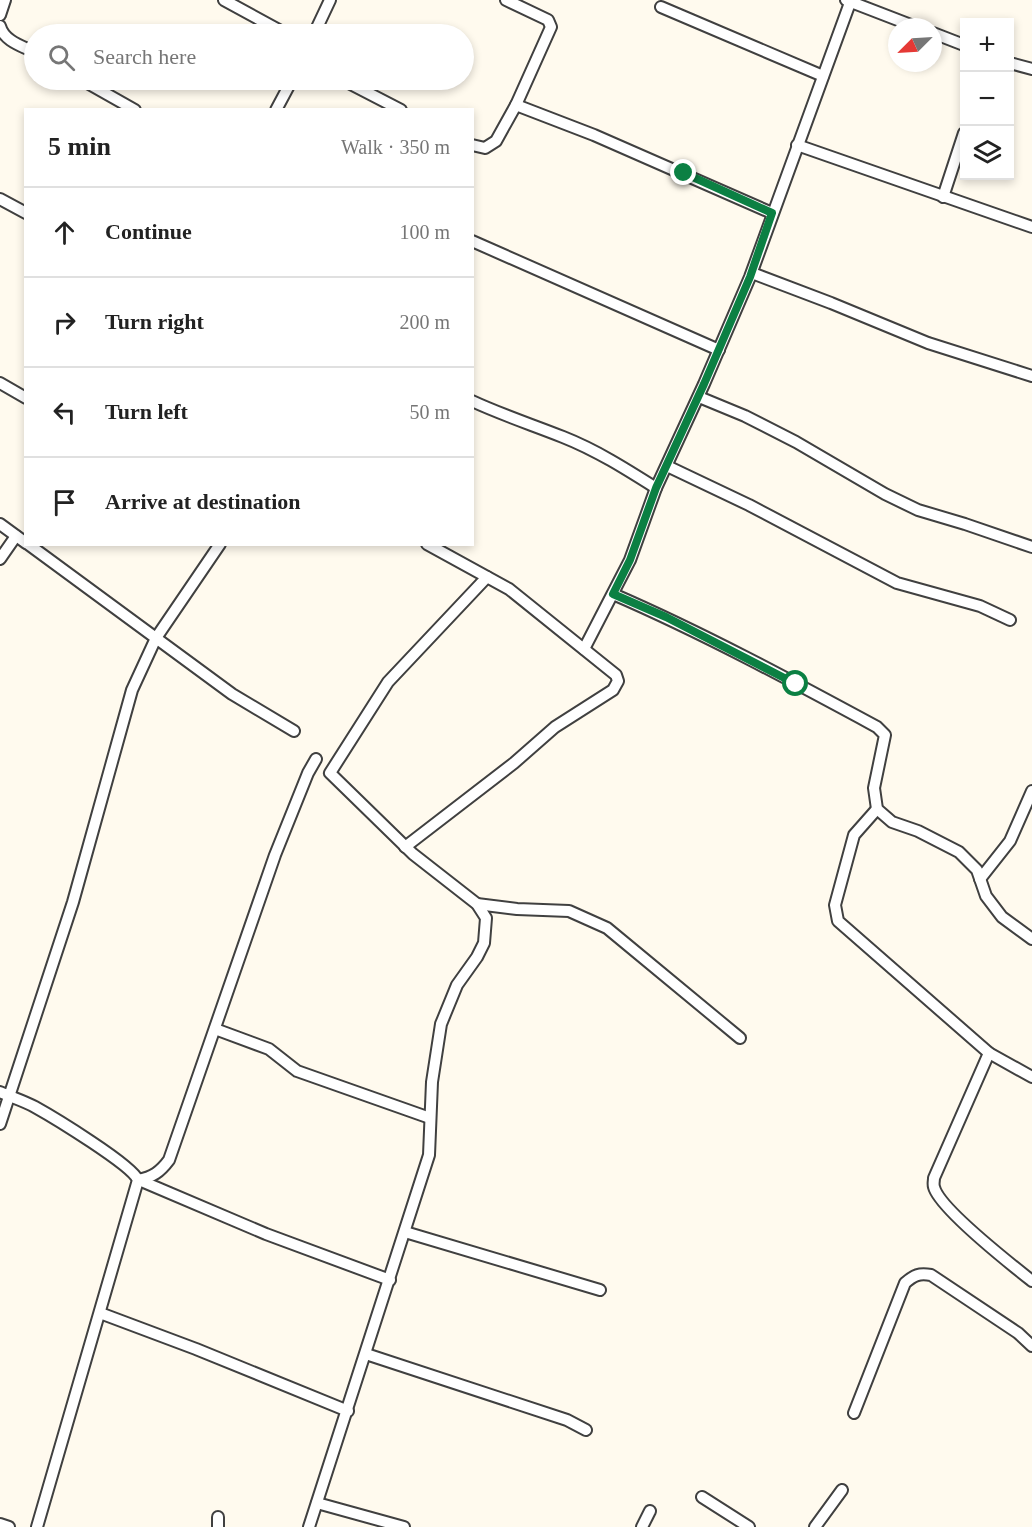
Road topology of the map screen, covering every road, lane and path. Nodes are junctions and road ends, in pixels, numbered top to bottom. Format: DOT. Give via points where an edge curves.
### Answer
graph roads {
  1 [pos="4,0"];
  2 [pos="224,0"];
  3 [pos="330,0"];
  4 [pos="506,0"];
  5 [pos="849,1"];
  6 [pos="661,7"];
  7 [pos="0,15"];
  8 [pos="893,18"];
  9 [pos="268,24"];
  10 [pos="319,24"];
  11 [pos="0,30"];
  12 [pos="942,36"];
  13 [pos="960,43"];
  14 [pos="24,47"];
  15 [pos="1014,64"];
  16 [pos="1032,69"];
  17 [pos="823,76"];
  18 [pos="100,90"];
  19 [pos="287,90"];
  20 [pos="362,90"];
  21 [pos="516,105"];
  22 [pos="131,108"];
  23 [pos="277,108"];
  24 [pos="397,108"];
  25 [pos="474,145"];
  26 [pos="960,145"];
  27 [pos="797,146"];
  28 [pos="943,197"];
  29 [pos="0,199"];
  30 [pos="24,212"];
  31 [pos="772,213"];
  32 [pos="1032,227"];
  33 [pos="474,242"];
  34 [pos="752,273"];
  35 [pos="719,350"];
  36 [pos="1032,376"];
  37 [pos="0,383"];
  38 [pos="24,397"];
  39 [pos="699,397"];
  40 [pos="474,402"];
  41 [pos="667,466"];
  42 [pos="656,488"];
  43 [pos="0,524"];
  44 [pos="16,536"];
  45 [pos="24,542"];
  46 [pos="219,546"];
  47 [pos="431,546"];
  48 [pos="1032,547"];
  49 [pos="43,549"];
  50 [pos="0,559"];
  51 [pos="487,577"];
  52 [pos="613,594"];
  53 [pos="1010,620"];
  54 [pos="156,638"];
  55 [pos="584,649"];
  56 [pos="294,731"];
  57 [pos="316,759"];
  58 [pos="1032,790"];
  59 [pos="877,809"];
  60 [pos="405,847"];
  61 [pos="980,879"];
  62 [pos="477,904"];
  63 [pos="1032,939"];
  64 [pos="215,1029"];
  65 [pos="740,1038"];
  66 [pos="989,1053"];
  67 [pos="1032,1077"];
  68 [pos="4,1094"];
  69 [pos="430,1118"];
  70 [pos="0,1124"];
  71 [pos="138,1180"];
  72 [pos="405,1232"];
  73 [pos="390,1280"];
  74 [pos="1032,1281"];
  75 [pos="600,1290"];
  76 [pos="100,1313"];
  77 [pos="1032,1346"];
  78 [pos="366,1354"];
  79 [pos="348,1411"];
  80 [pos="854,1413"];
  81 [pos="586,1430"];
  82 [pos="842,1490"];
  83 [pos="702,1497"];
  84 [pos="317,1503"];
  85 [pos="650,1511"];
  86 [pos="0,1524"];
  87 [pos="9,1527"];
  88 [pos="37,1527"];
  89 [pos="309,1527"];
  90 [pos="404,1527"];
  91 [pos="642,1527"];
  92 [pos="749,1527"];
  93 [pos="815,1527"];
  1 -- 7 [label="street"];
  2 -- 9 [label="street"];
  3 -- 10 [label="street"];
  4 -- 21 [label="street" via="548,20 551,27"];
  5 -- 8 [label="street"];
  5 -- 17 [label="street"];
  6 -- 17 [label="street"];
  11 -- 14 [label="street"];
  12 -- 13 [label="street"];
  15 -- 16 [label="street"];
  17 -- 27 [label="street"];
  18 -- 22 [label="street"];
  19 -- 23 [label="street"];
  20 -- 24 [label="street"];
  21 -- 25 [label="street" via="496,141 485,148"];
  21 -- 31 [label="street"];
  26 -- 28 [label="street"];
  27 -- 28 [label="street"];
  27 -- 31 [label="street"];
  28 -- 32 [label="street"];
  29 -- 30 [label="street"];
  31 -- 34 [label="street"];
  33 -- 35 [label="street"];
  34 -- 35 [label="street"];
  34 -- 36 [label="street" via="928,343"];
  35 -- 39 [label="street"];
  37 -- 38 [label="street"];
  39 -- 41 [label="street"];
  39 -- 48 [label="street" via="796,442 918,510"];
  40 -- 42 [label="street" via="589,448"];
  41 -- 42 [label="street"];
  41 -- 53 [label="street" via="897,584 980,606"];
  42 -- 52 [label="street"];
  43 -- 44 [label="street"];
  44 -- 45 [label="street"];
  44 -- 50 [label="street"];
  46 -- 54 [label="street"];
  47 -- 51 [label="street"];
  49 -- 54 [label="street"];
  51 -- 55 [label="street" via="509,589"];
  51 -- 60 [label="street" via="388,682 330,773"];
  52 -- 55 [label="street"];
  52 -- 59 [label="street" via="666,617 877,727 885,735 874,788"];
  54 -- 56 [label="street" via="232,694"];
  54 -- 68 [label="street" via="132,690 73,902"];
  55 -- 60 [label="street" via="616,675 616,687 555,728"];
  57 -- 64 [label="street" via="275,855"];
  58 -- 61 [label="street" via="1010,841"];
  59 -- 61 [label="street" via="891,822 958,852 977,870"];
  59 -- 66 [label="street" via="854,835 835,905 838,921"];
  60 -- 62 [label="street"];
  61 -- 63 [label="street" via="986,896 1002,917"];
  62 -- 65 [label="street" via="568,911 607,928"];
  62 -- 69 [label="street" via="486,918 484,943 457,985 441,1024"];
  64 -- 69 [label="street" via="269,1049 297,1071"];
  64 -- 71 [label="street" via="169,1160 152,1178"];
  66 -- 67 [label="street"];
  66 -- 74 [label="street" via="934,1178 934,1188 981,1239"];
  68 -- 70 [label="street"];
  68 -- 71 [label="street" via="35,1107 117,1159 136,1173"];
  69 -- 72 [label="street" via="429,1155"];
  71 -- 73 [label="street"];
  71 -- 76 [label="street"];
  72 -- 73 [label="street"];
  72 -- 75 [label="street"];
  73 -- 78 [label="street"];
  76 -- 79 [label="street"];
  76 -- 88 [label="street"];
  77 -- 80 [label="street" via="931,1275 912,1276 905,1283"];
  78 -- 79 [label="street"];
  78 -- 81 [label="street" via="567,1420"];
  79 -- 84 [label="street"];
  82 -- 93 [label="street"];
  83 -- 92 [label="street"];
  84 -- 89 [label="street"];
  84 -- 90 [label="street"];
  85 -- 91 [label="street"];
  86 -- 87 [label="street"];
}
